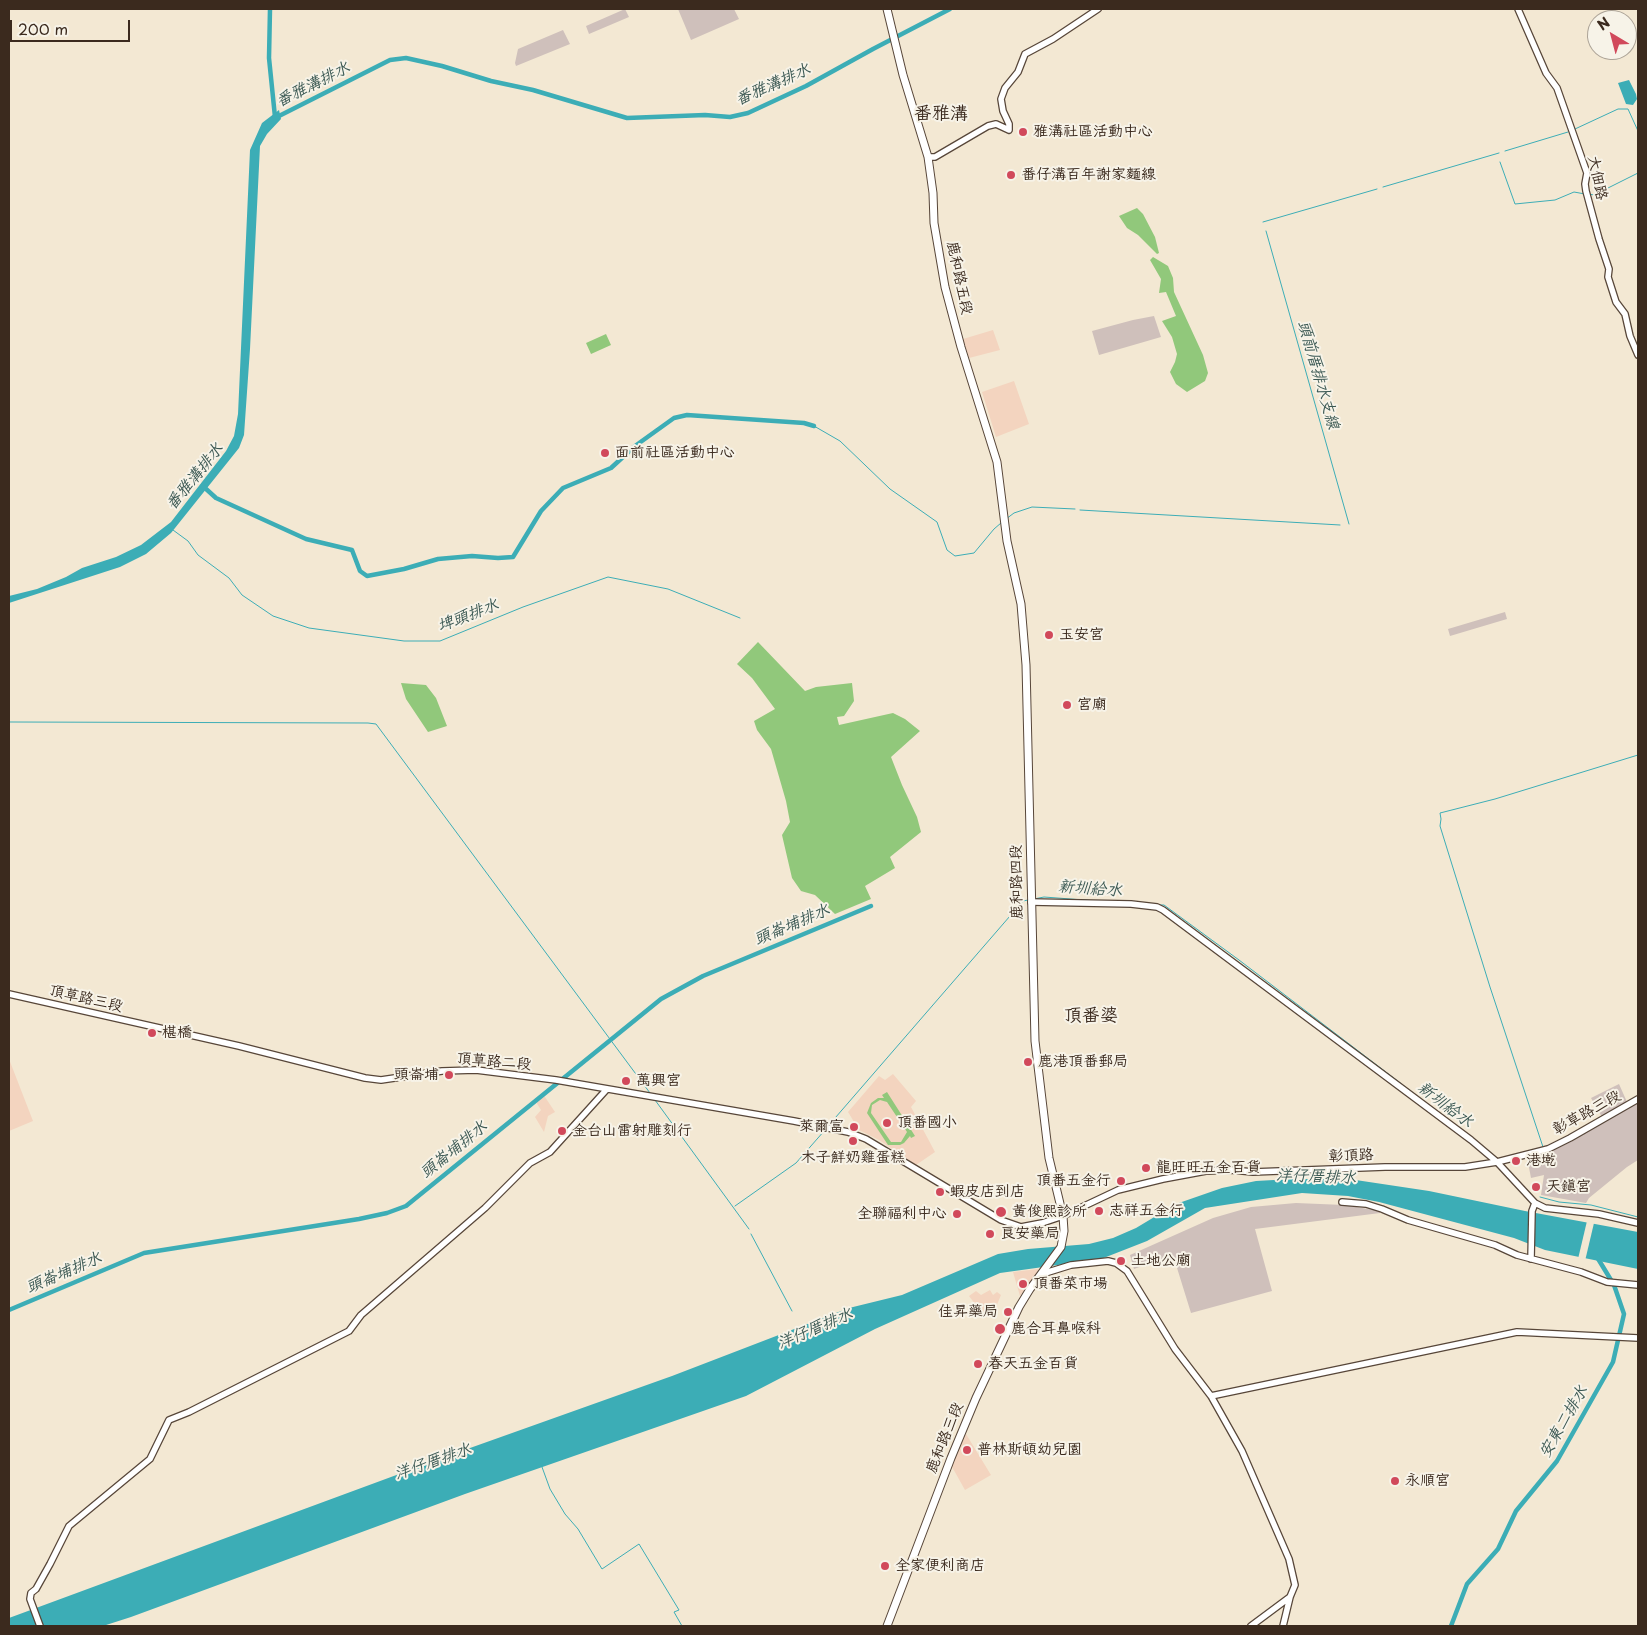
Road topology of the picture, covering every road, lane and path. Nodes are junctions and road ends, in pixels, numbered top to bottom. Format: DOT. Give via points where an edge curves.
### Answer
graph roads {
  1 [pos="887,9"];
  2 [pos="1098,9"];
  3 [pos="1518,9"];
  4 [pos="928,157"];
  5 [pos="1638,355"];
  6 [pos="1004,520"];
  7 [pos="1031,902"];
  8 [pos="9,994"];
  9 [pos="158,1028"];
  10 [pos="607,1089"];
  11 [pos="1638,1099"];
  12 [pos="831,1128"];
  13 [pos="1548,1149"];
  14 [pos="1499,1161"];
  15 [pos="1342,1202"];
  16 [pos="1535,1203"];
  17 [pos="1063,1216"];
  18 [pos="1638,1223"];
  19 [pos="1062,1241"];
  20 [pos="1531,1259"];
  21 [pos="1044,1271"];
  22 [pos="1638,1285"];
  23 [pos="1638,1338"];
  24 [pos="1211,1396"];
  25 [pos="1290,1597"];
  26 [pos="40,1626"];
  27 [pos="887,1626"];
  28 [pos="1251,1626"];
  29 [pos="1283,1626"];
  1 -- 4 [label="main road, 鹿和路五段"];
  2 -- 4 [label="street" via="1025,54 1001,99 1008,130 996,124 988,126 935,157"];
  3 -- 5 [label="street, 大佃路" via="1546,73 1557,88 1586,173 1586,191 1608,277 1616,302 1625,314"];
  4 -- 6 [label="main road, 鹿和路五段" via="934,223 945,286 997,462"];
  6 -- 7 [label="main road, 鹿和路四段" via="1026,641"];
  7 -- 14 [label="street" via="1131,904 1163,910"];
  7 -- 17 [label="main road, 鹿和路四段" via="1036,1049 1049,1158"];
  8 -- 9 [label="street, 頂草路三段"];
  9 -- 10 [label="street, 頂草路二段" via="365,1078 381,1080 442,1071 476,1070"];
  10 -- 12 [label="street, 頂草路二段"];
  10 -- 26 [label="street" via="550,1152 530,1163 485,1208 361,1315 349,1330 169,1420 150,1459 69,1526 31,1593"];
  11 -- 13 [label="street, 彰草路三段"];
  12 -- 17 [label="street, 彰頂路" via="866,1139 1012,1225 1021,1227"];
  13 -- 14 [label="street, 彰頂路"];
  14 -- 16 [label="street"];
  14 -- 17 [label="street, 彰頂路" via="1465,1167 1206,1172 1118,1190"];
  15 -- 20 [label="street" via="1366,1204"];
  16 -- 18 [label="street" via="1546,1208 1599,1214"];
  16 -- 20 [label="street"];
  17 -- 19 [label="main road, 鹿和路四段"];
  19 -- 21 [label="main road, 鹿和路三段"];
  20 -- 22 [label="street" via="1607,1282"];
  21 -- 24 [label="street" via="1108,1261 1127,1271 1174,1349"];
  21 -- 27 [label="main road, 鹿和路三段" via="1019,1307 976,1398"];
  23 -- 24 [label="street" via="1517,1332"];
  24 -- 25 [label="street" via="1242,1451 1289,1558 1295,1584"];
  25 -- 28 [label="street"];
  25 -- 29 [label="street"];
}
